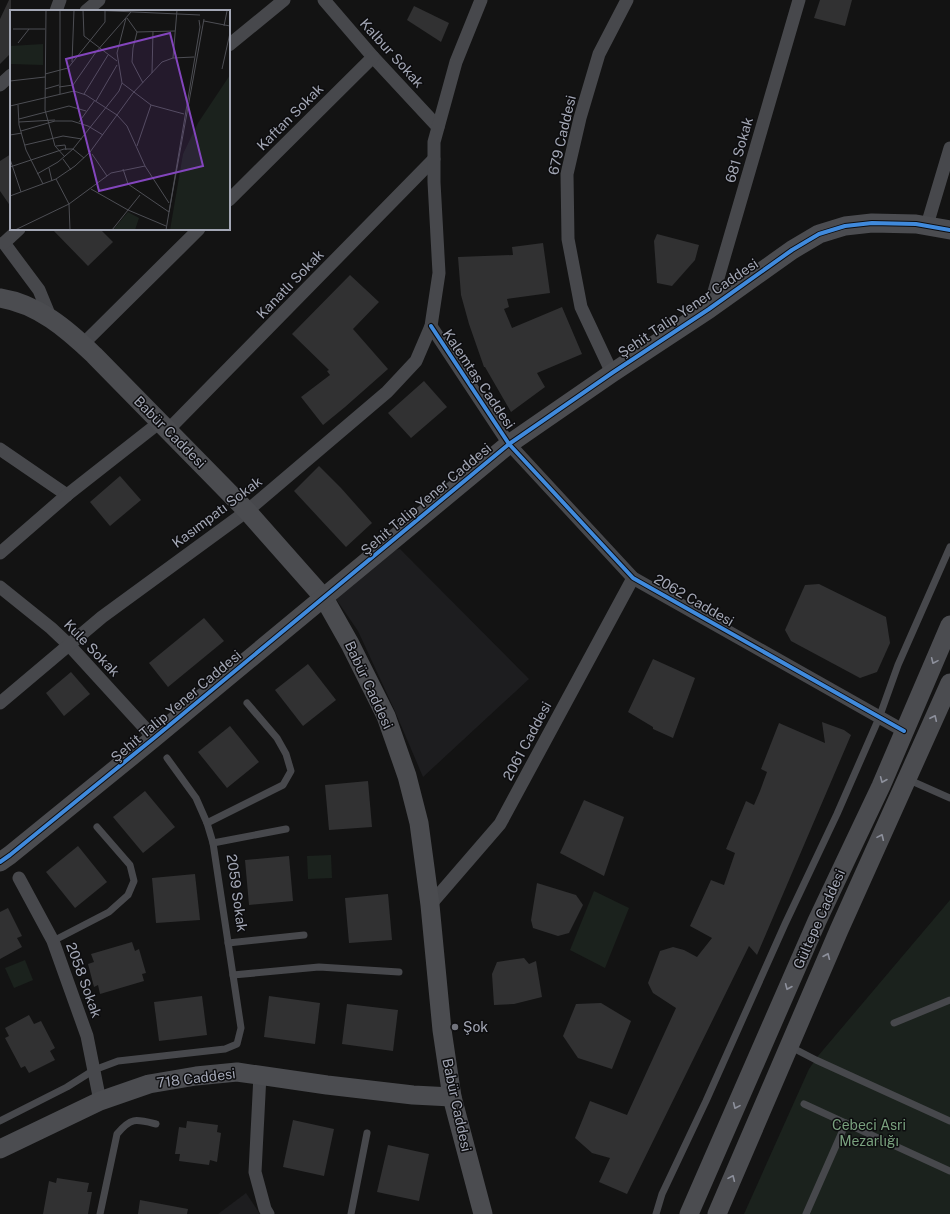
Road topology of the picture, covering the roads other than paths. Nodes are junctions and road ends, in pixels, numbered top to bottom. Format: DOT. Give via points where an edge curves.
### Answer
graph roads {
  1 [pos="60,0"];
  2 [pos="99,0"];
  3 [pos="284,0"];
  4 [pos="324,0"];
  5 [pos="481,0"];
  6 [pos="627,0"];
  7 [pos="799,0"];
  8 [pos="56,10"];
  9 [pos="87,10"];
  10 [pos="230,43"];
  11 [pos="373,57"];
  12 [pos="10,76"];
  13 [pos="0,85"];
  14 [pos="438,127"];
  15 [pos="950,148"];
  16 [pos="434,159"];
  17 [pos="230,199"];
  18 [pos="927,226"];
  19 [pos="18,230"];
  20 [pos="198,230"];
  21 [pos="950,230"];
  22 [pos="2,242"];
  23 [pos="0,298"];
  24 [pos="709,309"];
  25 [pos="51,319"];
  26 [pos="431,326"];
  27 [pos="83,344"];
  28 [pos="612,373"];
  29 [pos="164,426"];
  30 [pos="509,444"];
  31 [pos="0,449"];
  32 [pos="67,495"];
  33 [pos="247,511"];
  34 [pos="950,547"];
  35 [pos="0,553"];
  36 [pos="633,578"];
  37 [pos="0,587"];
  38 [pos="324,598"];
  39 [pos="950,625"];
  40 [pos="69,645"];
  41 [pos="950,683"];
  42 [pos="0,702"];
  43 [pos="247,703"];
  44 [pos="879,718"];
  45 [pos="904,731"];
  46 [pos="154,738"];
  47 [pos="167,758"];
  48 [pos="907,779"];
  49 [pos="950,798"];
  50 [pos="207,823"];
  51 [pos="97,827"];
  52 [pos="286,829"];
  53 [pos="214,843"];
  54 [pos="0,862"];
  55 [pos="19,878"];
  56 [pos="430,905"];
  57 [pos="304,935"];
  58 [pos="53,941"];
  59 [pos="228,943"];
  60 [pos="399,972"];
  61 [pos="233,975"];
  62 [pos="950,1000"];
  63 [pos="894,1023"];
  64 [pos="789,1046"];
  65 [pos="94,1070"];
  66 [pos="260,1075"];
  67 [pos="452,1097"];
  68 [pos="100,1101"];
  69 [pos="804,1104"];
  70 [pos="0,1121"];
  71 [pos="950,1121"];
  72 [pos="846,1123"];
  73 [pos="156,1124"];
  74 [pos="367,1132"];
  75 [pos="0,1149"];
  76 [pos="950,1171"];
  77 [pos="807,1213"];
  78 [pos="100,1214"];
  79 [pos="268,1214"];
  80 [pos="351,1214"];
  81 [pos="483,1214"];
  82 [pos="656,1214"];
  83 [pos="689,1214"];
  84 [pos="716,1214"];
  1 -- 8 [label="street"];
  2 -- 9 [label="street"];
  3 -- 10 [label="street"];
  4 -- 11 [label="street, Kalbur Sokak"];
  5 -- 14 [label="street, Kalemtaş Caddesi" via="456,62"];
  6 -- 28 [label="street, 679 Caddesi" via="599,54 567,174 568,239 581,307"];
  7 -- 24 [label="street, 681 Sokak"];
  11 -- 14 [label="street, Kalbur Sokak"];
  11 -- 17 [label="street, Kaftan Sokak"];
  12 -- 13 [label="street"];
  14 -- 16 [label="street, Kalemtaş Caddesi" via="434,142"];
  15 -- 18 [label="street"];
  16 -- 26 [label="street, Kalemtaş Caddesi" via="440,274"];
  16 -- 29 [label="street, Kanatlı Sokak"];
  18 -- 21 [label="main road, Şehit Talip Yener Caddesi"];
  18 -- 24 [label="main road, Şehit Talip Yener Caddesi" via="872,223 845,226 819,234 779,258"];
  19 -- 22 [label="street"];
  20 -- 27 [label="street"];
  22 -- 25 [label="street" via="39,290"];
  23 -- 25 [label="main road, Babür Caddesi" via="23,303"];
  24 -- 28 [label="main road, Şehit Talip Yener Caddesi"];
  25 -- 27 [label="main road, Babür Caddesi"];
  26 -- 30 [label="street, Kalemtaş Caddesi"];
  26 -- 33 [label="street, Kasımpatı Sokak" via="416,361 387,392"];
  27 -- 29 [label="main road, Babür Caddesi"];
  28 -- 30 [label="main road, Şehit Talip Yener Caddesi"];
  29 -- 32 [label="street, Kanatlı Sokak"];
  29 -- 33 [label="main road, Babür Caddesi"];
  30 -- 36 [label="street, 2062 Caddesi"];
  30 -- 38 [label="main road, Şehit Talip Yener Caddesi"];
  31 -- 32 [label="street"];
  32 -- 35 [label="street, Kanatlı Sokak"];
  33 -- 38 [label="main road, Babür Caddesi"];
  33 -- 40 [label="street, Kasımpatı Sokak" via="102,617"];
  34 -- 44 [label="lane" via="898,664"];
  36 -- 44 [label="street, 2062 Caddesi"];
  36 -- 56 [label="street, 2061 Caddesi" via="500,824"];
  37 -- 40 [label="street, Kule Sokak"];
  38 -- 46 [label="main road, Şehit Talip Yener Caddesi"];
  38 -- 56 [label="main road, Babür Caddesi" via="386,716 407,776 419,823"];
  39 -- 45 [label="main road, Gültepe Caddesi, one-way"];
  40 -- 42 [label="street, Kasımpatı Sokak"];
  40 -- 46 [label="street, Kule Sokak"];
  48 -- 41 [label="main road, Gültepe Caddesi, one-way"];
  43 -- 50 [label="lane" via="277,738 291,770 283,785"];
  44 -- 45 [label="street, 2062 Caddesi"];
  44 -- 82 [label="lane" via="662,1194"];
  45 -- 83 [label="main road, Gültepe Caddesi, one-way" via="817,921"];
  46 -- 54 [label="main road, Şehit Talip Yener Caddesi"];
  47 -- 50 [label="lane, 2059 Sokak" via="196,798"];
  48 -- 49 [label="lane"];
  64 -- 48 [label="main road, Gültepe Caddesi, one-way"];
  50 -- 53 [label="lane, 2059 Sokak"];
  51 -- 58 [label="lane" via="130,865 134,881 128,895 109,912"];
  52 -- 53 [label="lane"];
  53 -- 59 [label="lane, 2059 Sokak"];
  55 -- 58 [label="street, 2058 Sokak"];
  56 -- 67 [label="main road, Babür Caddesi" via="442,1030"];
  57 -- 59 [label="lane"];
  58 -- 65 [label="street, 2058 Sokak" via="87,1036"];
  59 -- 61 [label="lane, 2059 Sokak"];
  60 -- 61 [label="lane" via="319,967"];
  61 -- 65 [label="lane, 2059 Sokak" via="241,1028 237,1044 225,1049 118,1061"];
  62 -- 63 [label="lane"];
  64 -- 71 [label="lane"];
  84 -- 64 [label="main road, Gültepe Caddesi, one-way"];
  65 -- 68 [label="street, 2058 Sokak"];
  65 -- 70 [label="lane" via="67,1087"];
  66 -- 67 [label="main road, 718 Caddesi" via="413,1095"];
  66 -- 68 [label="main road, 718 Caddesi" via="237,1072 196,1076 149,1084"];
  66 -- 79 [label="street" via="255,1172"];
  67 -- 81 [label="main road, Babür Caddesi"];
  68 -- 75 [label="main road, 718 Caddesi"];
  69 -- 72 [label="lane"];
  72 -- 76 [label="lane"];
  72 -- 77 [label="lane"];
  73 -- 78 [label="lane" via="138,1120 126,1124 117,1134"];
  74 -- 80 [label="lane"];
}
